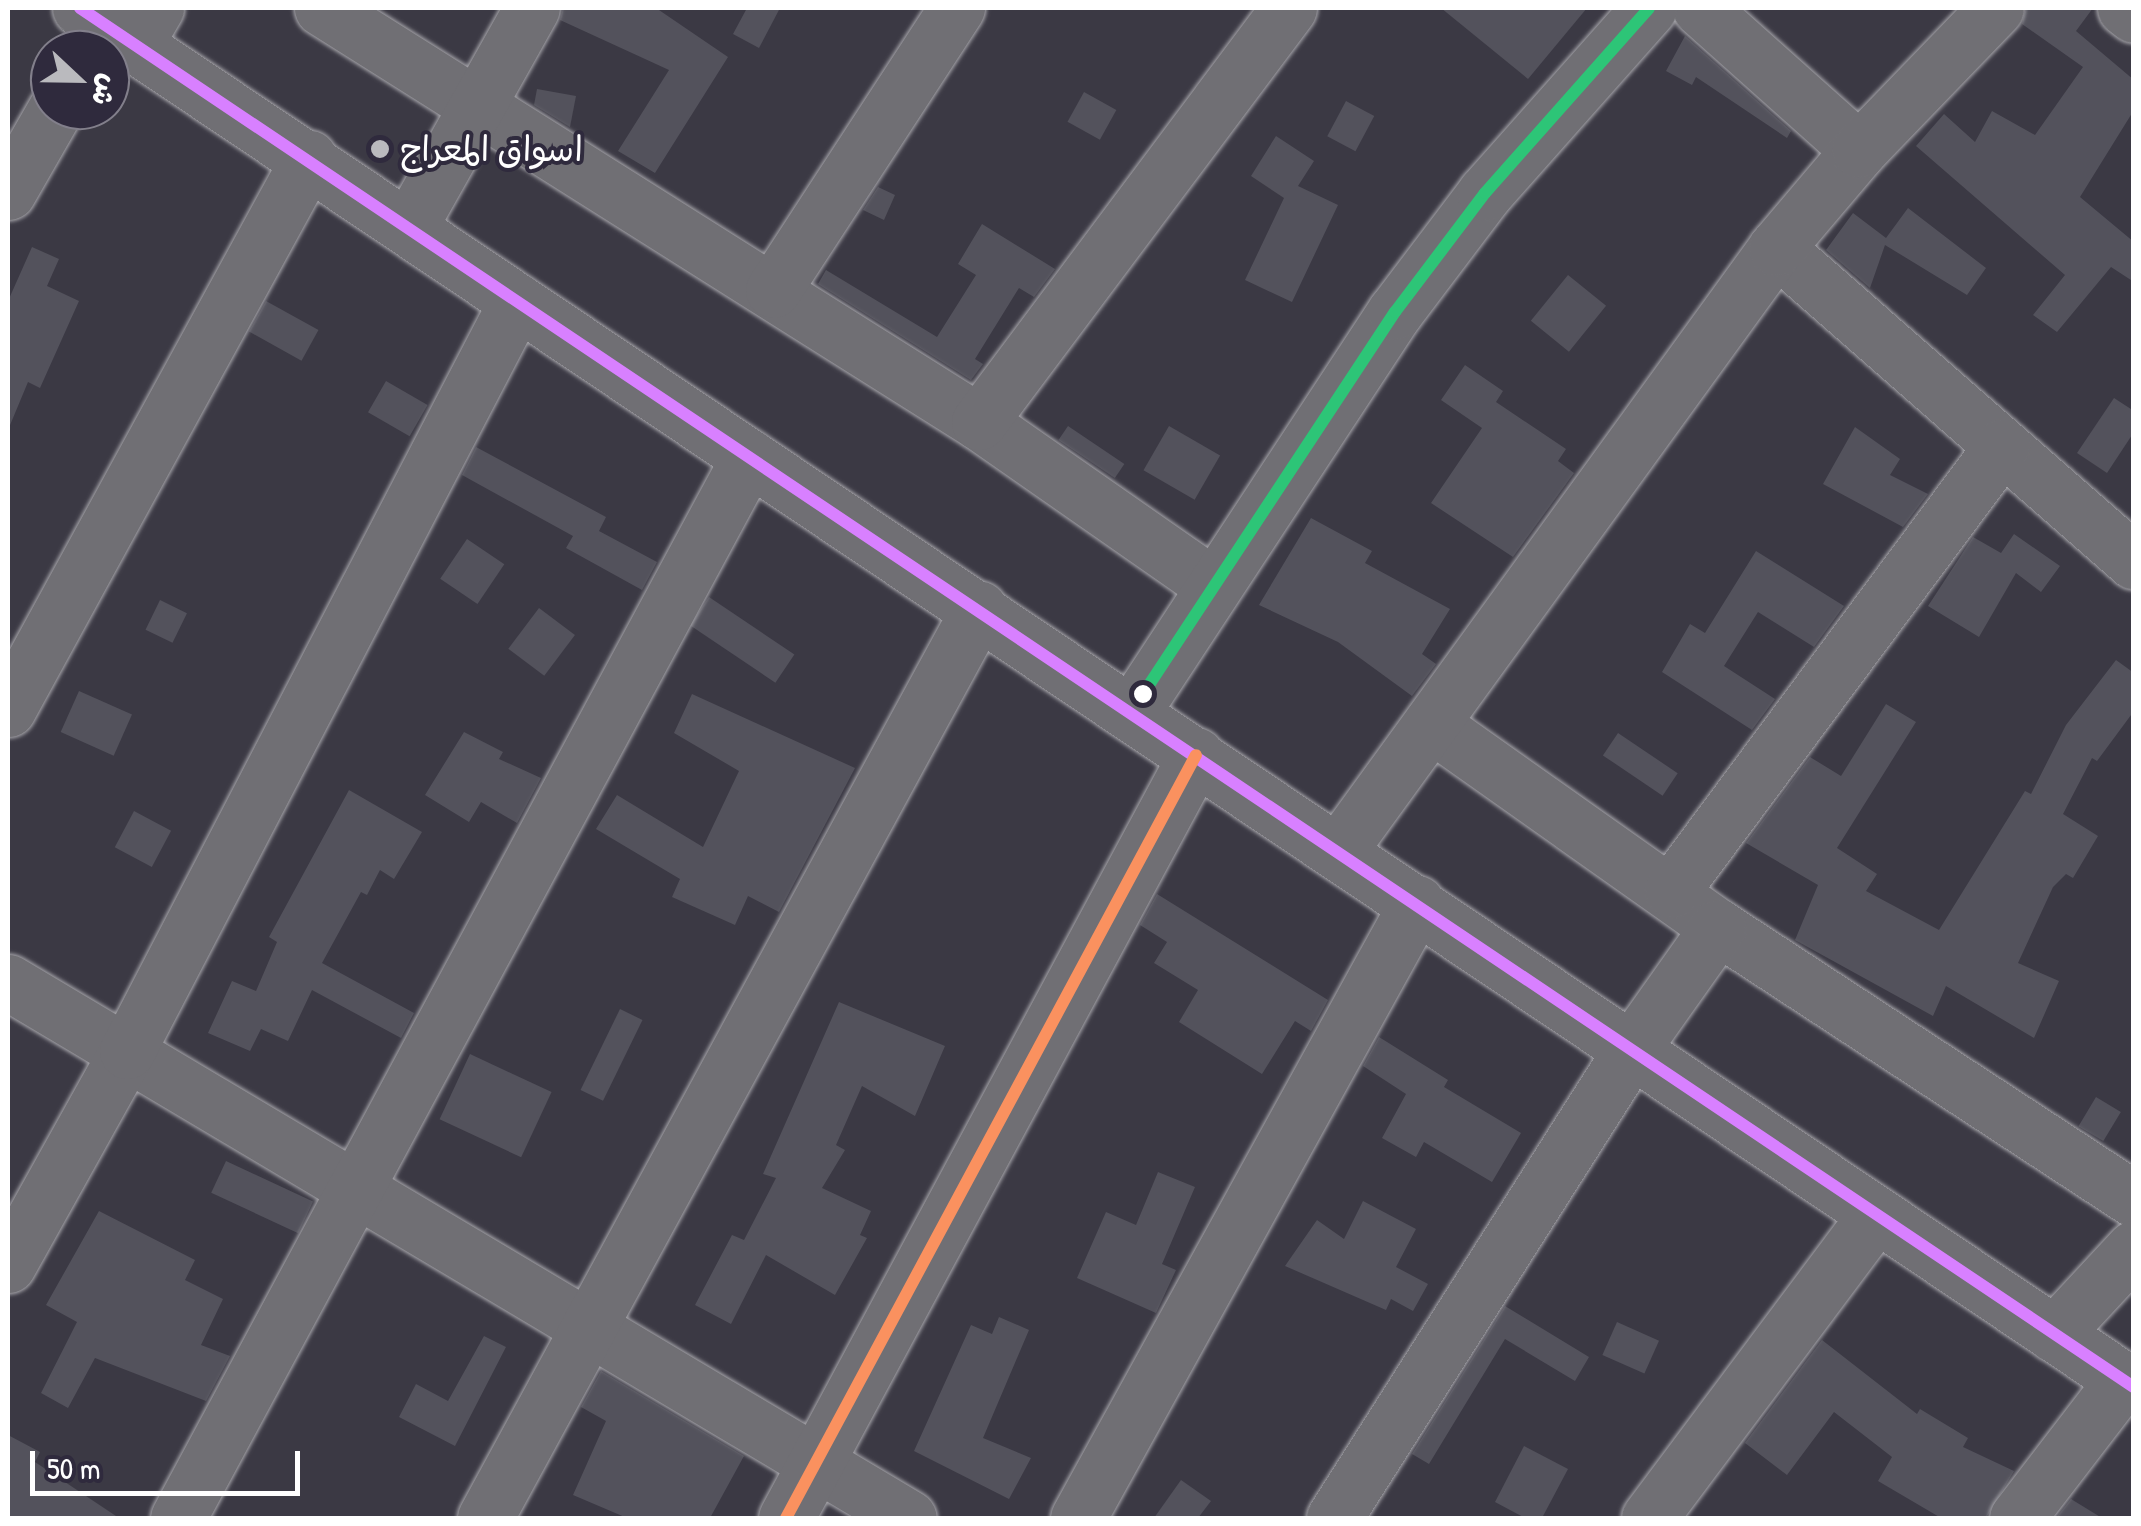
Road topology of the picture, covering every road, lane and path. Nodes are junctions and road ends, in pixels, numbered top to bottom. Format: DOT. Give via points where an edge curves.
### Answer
graph roads {
  1 [pos="322,8"];
  2 [pos="532,8"];
  3 [pos="957,8"];
  4 [pos="1290,8"];
  5 [pos="1649,8"];
  6 [pos="1700,8"];
  7 [pos="1996,8"];
  8 [pos="2125,8"];
  9 [pos="2134,15"];
  10 [pos="114,27"];
  11 [pos="476,108"];
  12 [pos="44,130"];
  13 [pos="1858,150"];
  14 [pos="308,158"];
  15 [pos="8,192"];
  16 [pos="409,227"];
  17 [pos="1776,248"];
  18 [pos="773,290"];
  19 [pos="517,300"];
  20 [pos="979,422"];
  21 [pos="2002,446"];
  22 [pos="748,457"];
  23 [pos="2134,561"];
  24 [pos="1213,585"];
  25 [pos="979,609"];
  26 [pos="8,709"];
  27 [pos="1132,712"];
  28 [pos="1431,724"];
  29 [pos="1196,755"];
  30 [pos="1338,850"];
  31 [pos="1672,890"];
  32 [pos="1418,904"];
  33 [pos="1718,927"];
  34 [pos="8,982"];
  35 [pos="1633,1046"];
  36 [pos="127,1052"];
  37 [pos="352,1189"];
  38 [pos="2134,1200"];
  39 [pos="1876,1215"];
  40 [pos="2134,1248"];
  41 [pos="8,1265"];
  42 [pos="587,1323"];
  43 [pos="2054,1334"];
  44 [pos="2128,1384"];
  45 [pos="816,1462"];
  46 [pos="178,1518"];
  47 [pos="485,1518"];
  48 [pos="786,1518"];
  49 [pos="909,1518"];
  50 [pos="1078,1518"];
  51 [pos="1334,1518"];
  52 [pos="1649,1518"];
  53 [pos="2018,1518"];
  1 -- 11 [label="street"];
  2 -- 11 [label="street"];
  3 -- 18 [label="street"];
  4 -- 20 [label="street"];
  5 -- 24 [label="street" via="1485,193 1396,312"];
  6 -- 13 [label="street"];
  7 -- 13 [label="street"];
  8 -- 9 [label="street"];
  10 -- 14 [label="street"];
  11 -- 16 [label="street"];
  11 -- 18 [label="street"];
  12 -- 15 [label="street"];
  13 -- 17 [label="street"];
  14 -- 16 [label="street"];
  14 -- 26 [label="street"];
  16 -- 19 [label="street"];
  17 -- 21 [label="street"];
  17 -- 28 [label="street"];
  18 -- 20 [label="street"];
  19 -- 22 [label="street"];
  19 -- 36 [label="street"];
  20 -- 24 [label="street"];
  21 -- 23 [label="street"];
  21 -- 31 [label="street"];
  22 -- 25 [label="street"];
  22 -- 37 [label="street"];
  24 -- 27 [label="street"];
  25 -- 27 [label="street"];
  25 -- 42 [label="street"];
  27 -- 29 [label="street"];
  28 -- 30 [label="street"];
  28 -- 31 [label="street"];
  29 -- 30 [label="street"];
  29 -- 45 [label="street"];
  30 -- 32 [label="street"];
  31 -- 33 [label="street"];
  32 -- 35 [label="street"];
  32 -- 50 [label="street"];
  33 -- 35 [label="street"];
  33 -- 38 [label="street"];
  34 -- 36 [label="street"];
  35 -- 39 [label="street"];
  35 -- 51 [label="street"];
  36 -- 37 [label="street"];
  36 -- 41 [label="street"];
  37 -- 42 [label="street"];
  37 -- 46 [label="street"];
  39 -- 43 [label="street"];
  39 -- 52 [label="street"];
  40 -- 43 [label="street"];
  42 -- 45 [label="street"];
  42 -- 47 [label="street"];
  43 -- 44 [label="street"];
  44 -- 53 [label="street"];
  45 -- 48 [label="street"];
  45 -- 49 [label="street"];
}
